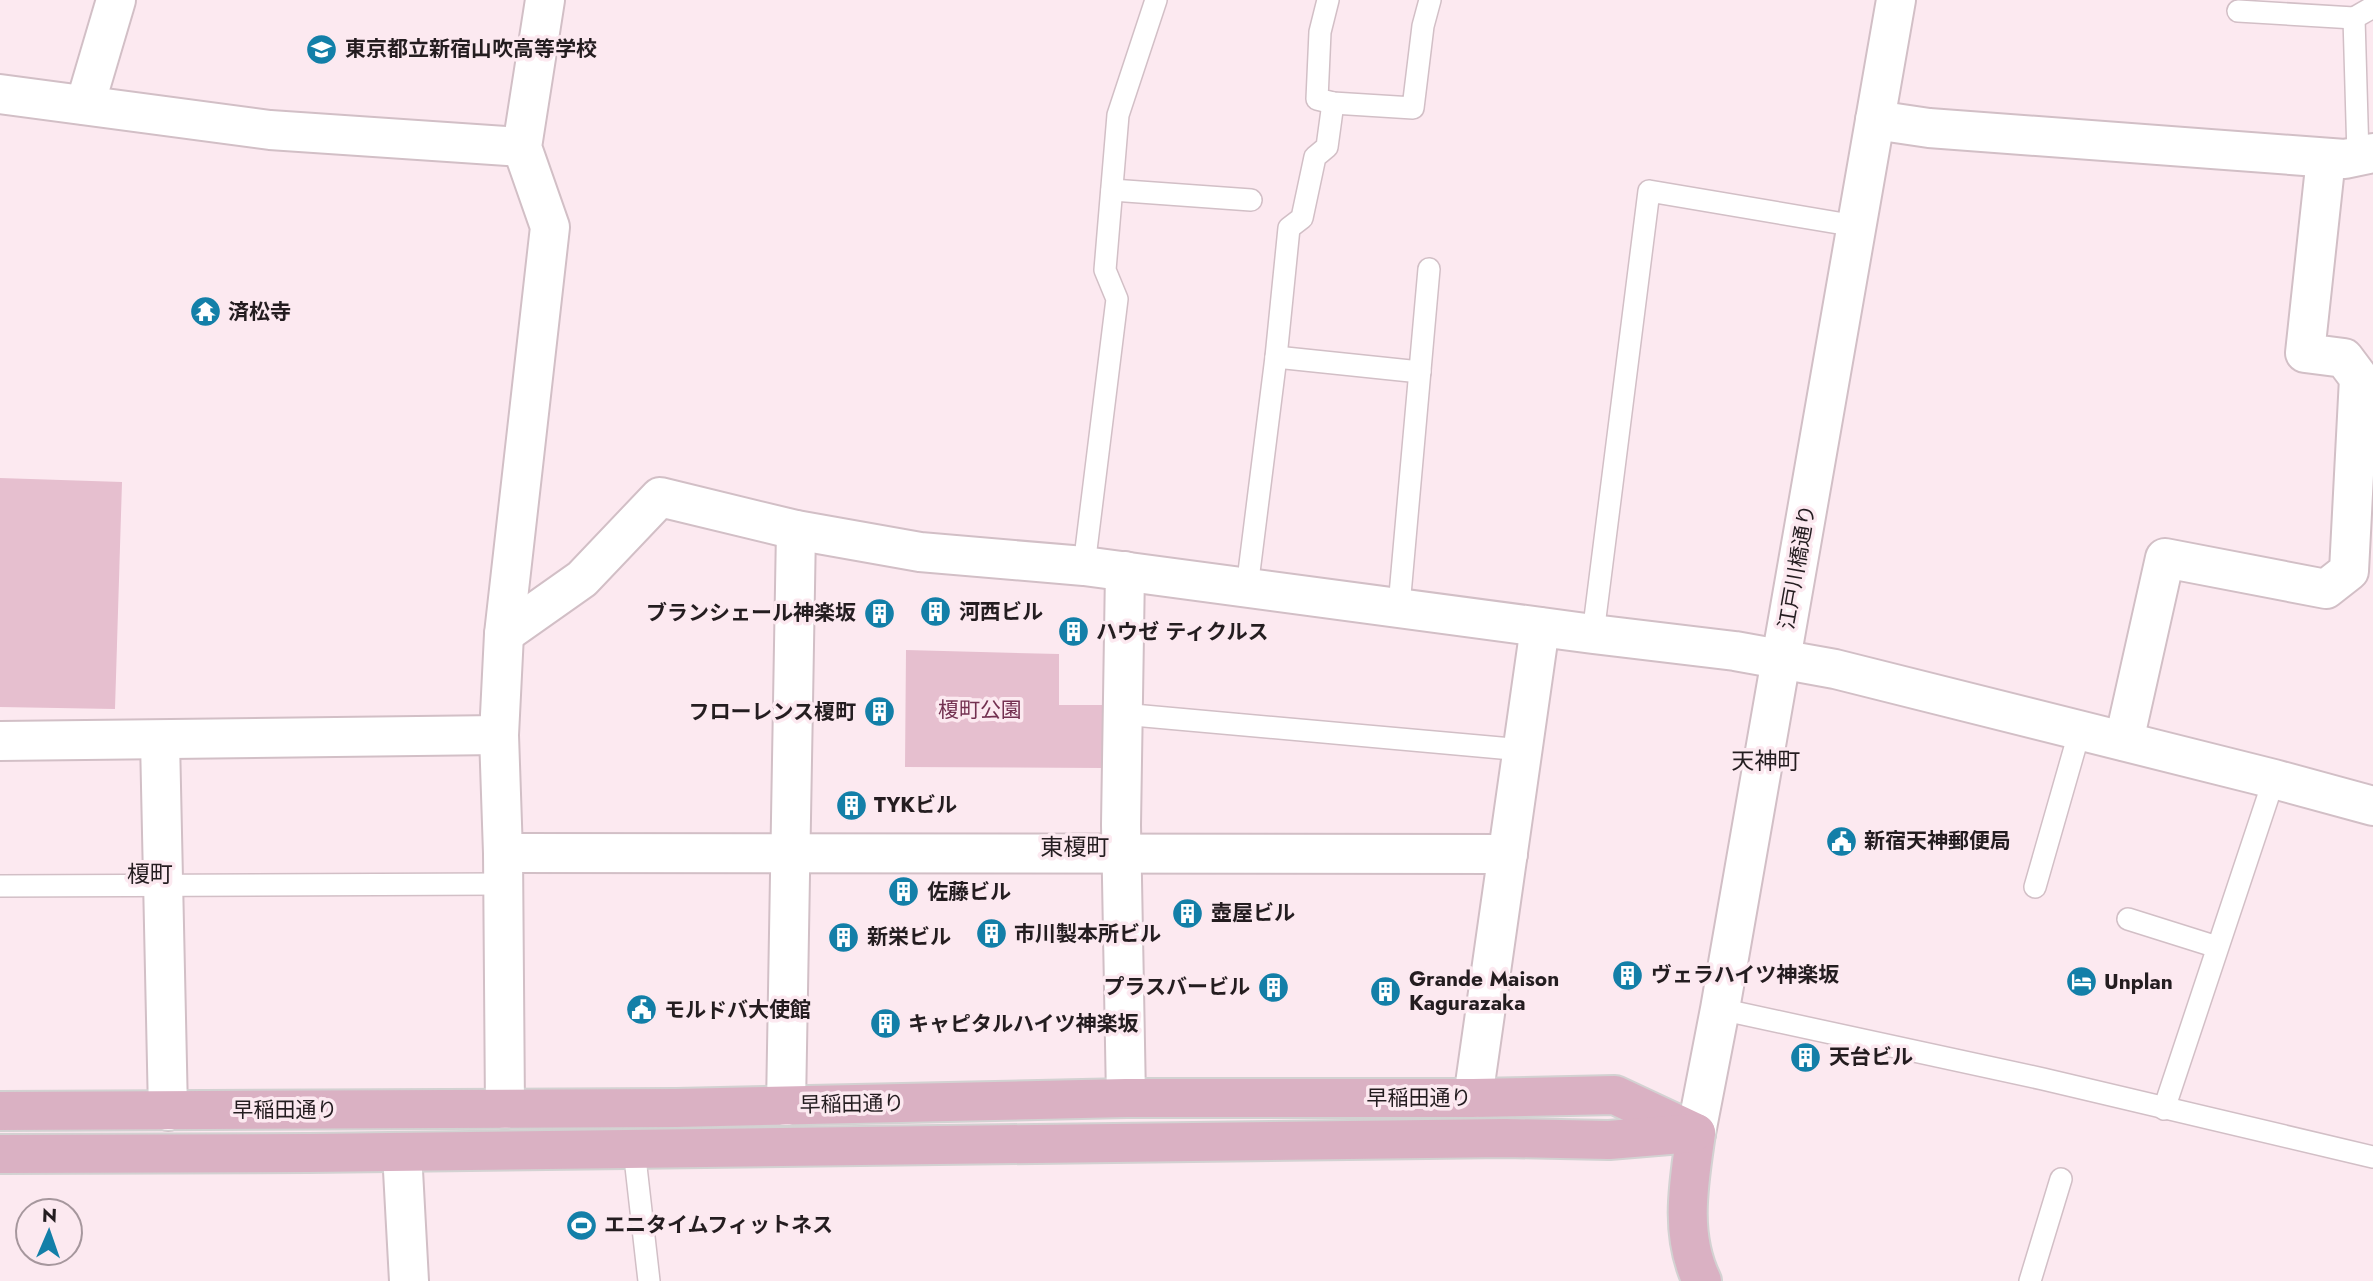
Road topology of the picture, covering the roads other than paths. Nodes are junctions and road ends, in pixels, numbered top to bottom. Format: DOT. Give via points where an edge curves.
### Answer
graph roads {
  1 [pos="116,0"];
  2 [pos="545,0"];
  3 [pos="1156,0"];
  4 [pos="1328,0"];
  5 [pos="1430,0"];
  6 [pos="1896,0"];
  7 [pos="2238,11"];
  8 [pos="2364,12"];
  9 [pos="0,94"];
  10 [pos="1333,103"];
  11 [pos="85,105"];
  12 [pos="1875,120"];
  13 [pos="522,147"];
  14 [pos="2352,156"];
  15 [pos="1112,190"];
  16 [pos="1251,200"];
  17 [pos="1856,226"];
  18 [pos="1429,269"];
  19 [pos="1276,357"];
  20 [pos="1420,372"];
  21 [pos="2366,385"];
  22 [pos="796,530"];
  23 [pos="1084,566"];
  24 [pos="1125,571"];
  25 [pos="1247,588"];
  26 [pos="1399,606"];
  27 [pos="1540,627"];
  28 [pos="504,634"];
  29 [pos="1593,634"];
  30 [pos="1781,659"];
  31 [pos="1122,714"];
  32 [pos="2080,730"];
  33 [pos="499,735"];
  34 [pos="0,740"];
  35 [pos="160,740"];
  36 [pos="2124,741"];
  37 [pos="1523,750"];
  38 [pos="2274,779"];
  39 [pos="2373,806"];
  40 [pos="790,853"];
  41 [pos="1121,853"];
  42 [pos="1508,854"];
  43 [pos="502,869"];
  44 [pos="163,885"];
  45 [pos="0,886"];
  46 [pos="2035,887"];
  47 [pos="2128,919"];
  48 [pos="2217,947"];
  49 [pos="1720,1009"];
  50 [pos="1126,1098"];
  51 [pos="1473,1098"];
  52 [pos="786,1106"];
  53 [pos="505,1109"];
  54 [pos="2164,1109"];
  55 [pos="0,1111"];
  56 [pos="168,1111"];
  57 [pos="1696,1133"];
  58 [pos="634,1149"];
  59 [pos="402,1152"];
  60 [pos="0,1154"];
  61 [pos="2373,1157"];
  62 [pos="2061,1179"];
  63 [pos="409,1281"];
  64 [pos="649,1281"];
  65 [pos="1702,1281"];
  66 [pos="2030,1281"];
  1 -- 11 [label="street"];
  2 -- 13 [label="street"];
  3 -- 15 [label="lane" via="1118,115"];
  4 -- 10 [label="lane" via="1320,32 1317,99"];
  5 -- 10 [label="lane" via="1413,108"];
  6 -- 12 [label="street, 江戸川橋通り"];
  7 -- 8 [label="lane"];
  8 -- 14 [label="lane"];
  9 -- 11 [label="street"];
  10 -- 19 [label="lane" via="1326,147 1315,157 1302,218 1289,228"];
  11 -- 13 [label="street" via="270,130"];
  12 -- 14 [label="street" via="1929,128"];
  12 -- 17 [label="street, 江戸川橋通り"];
  13 -- 28 [label="street" via="550,227"];
  14 -- 21 [label="street" via="2305,353 2344,358"];
  15 -- 16 [label="lane"];
  15 -- 23 [label="lane" via="1105,270 1117,299"];
  17 -- 29 [label="lane" via="1649,191"];
  17 -- 30 [label="street, 江戸川橋通り"];
  18 -- 20 [label="lane"];
  19 -- 20 [label="lane"];
  19 -- 25 [label="lane"];
  20 -- 26 [label="lane"];
  21 -- 36 [label="street" via="2348,571 2326,589 2165,558"];
  22 -- 23 [label="street" via="920,552"];
  22 -- 28 [label="street" via="660,497 582,579"];
  22 -- 40 [label="street"];
  23 -- 24 [label="street"];
  24 -- 25 [label="street"];
  24 -- 31 [label="street"];
  25 -- 26 [label="street"];
  26 -- 27 [label="street"];
  27 -- 29 [label="street"];
  27 -- 37 [label="street"];
  28 -- 33 [label="street"];
  29 -- 30 [label="street"];
  30 -- 32 [label="street"];
  30 -- 49 [label="street, 江戸川橋通り"];
  31 -- 37 [label="lane"];
  31 -- 41 [label="street"];
  32 -- 36 [label="street"];
  32 -- 46 [label="lane"];
  33 -- 35 [label="street"];
  33 -- 43 [label="street"];
  34 -- 35 [label="street"];
  35 -- 44 [label="street"];
  36 -- 38 [label="street"];
  37 -- 42 [label="street"];
  38 -- 39 [label="street"];
  38 -- 48 [label="lane"];
  40 -- 41 [label="street"];
  40 -- 43 [label="street"];
  40 -- 52 [label="street"];
  41 -- 42 [label="street"];
  41 -- 50 [label="street"];
  42 -- 51 [label="street"];
  43 -- 44 [label="lane"];
  43 -- 53 [label="street"];
  44 -- 45 [label="lane"];
  44 -- 56 [label="street"];
  47 -- 48 [label="lane"];
  48 -- 54 [label="lane"];
  49 -- 54 [label="lane"];
  49 -- 57 [label="street, 江戸川橋通り"];
  50 -- 51 [label="main road, 早稲田通り"];
  50 -- 52 [label="main road, 早稲田通り"];
  51 -- 57 [label="main road, 早稲田通り" via="1615,1095"];
  52 -- 53 [label="main road, 早稲田通り"];
  53 -- 56 [label="main road, 早稲田通り"];
  54 -- 61 [label="lane"];
  55 -- 56 [label="main road, 早稲田通り"];
  57 -- 58 [label="main road, 早稲田通り" via="1609,1140"];
  57 -- 65 [label="main road" via="1687,1220"];
  58 -- 59 [label="main road, 早稲田通り"];
  58 -- 64 [label="lane"];
  59 -- 60 [label="main road, 早稲田通り"];
  59 -- 63 [label="street"];
  62 -- 66 [label="lane"];
}
